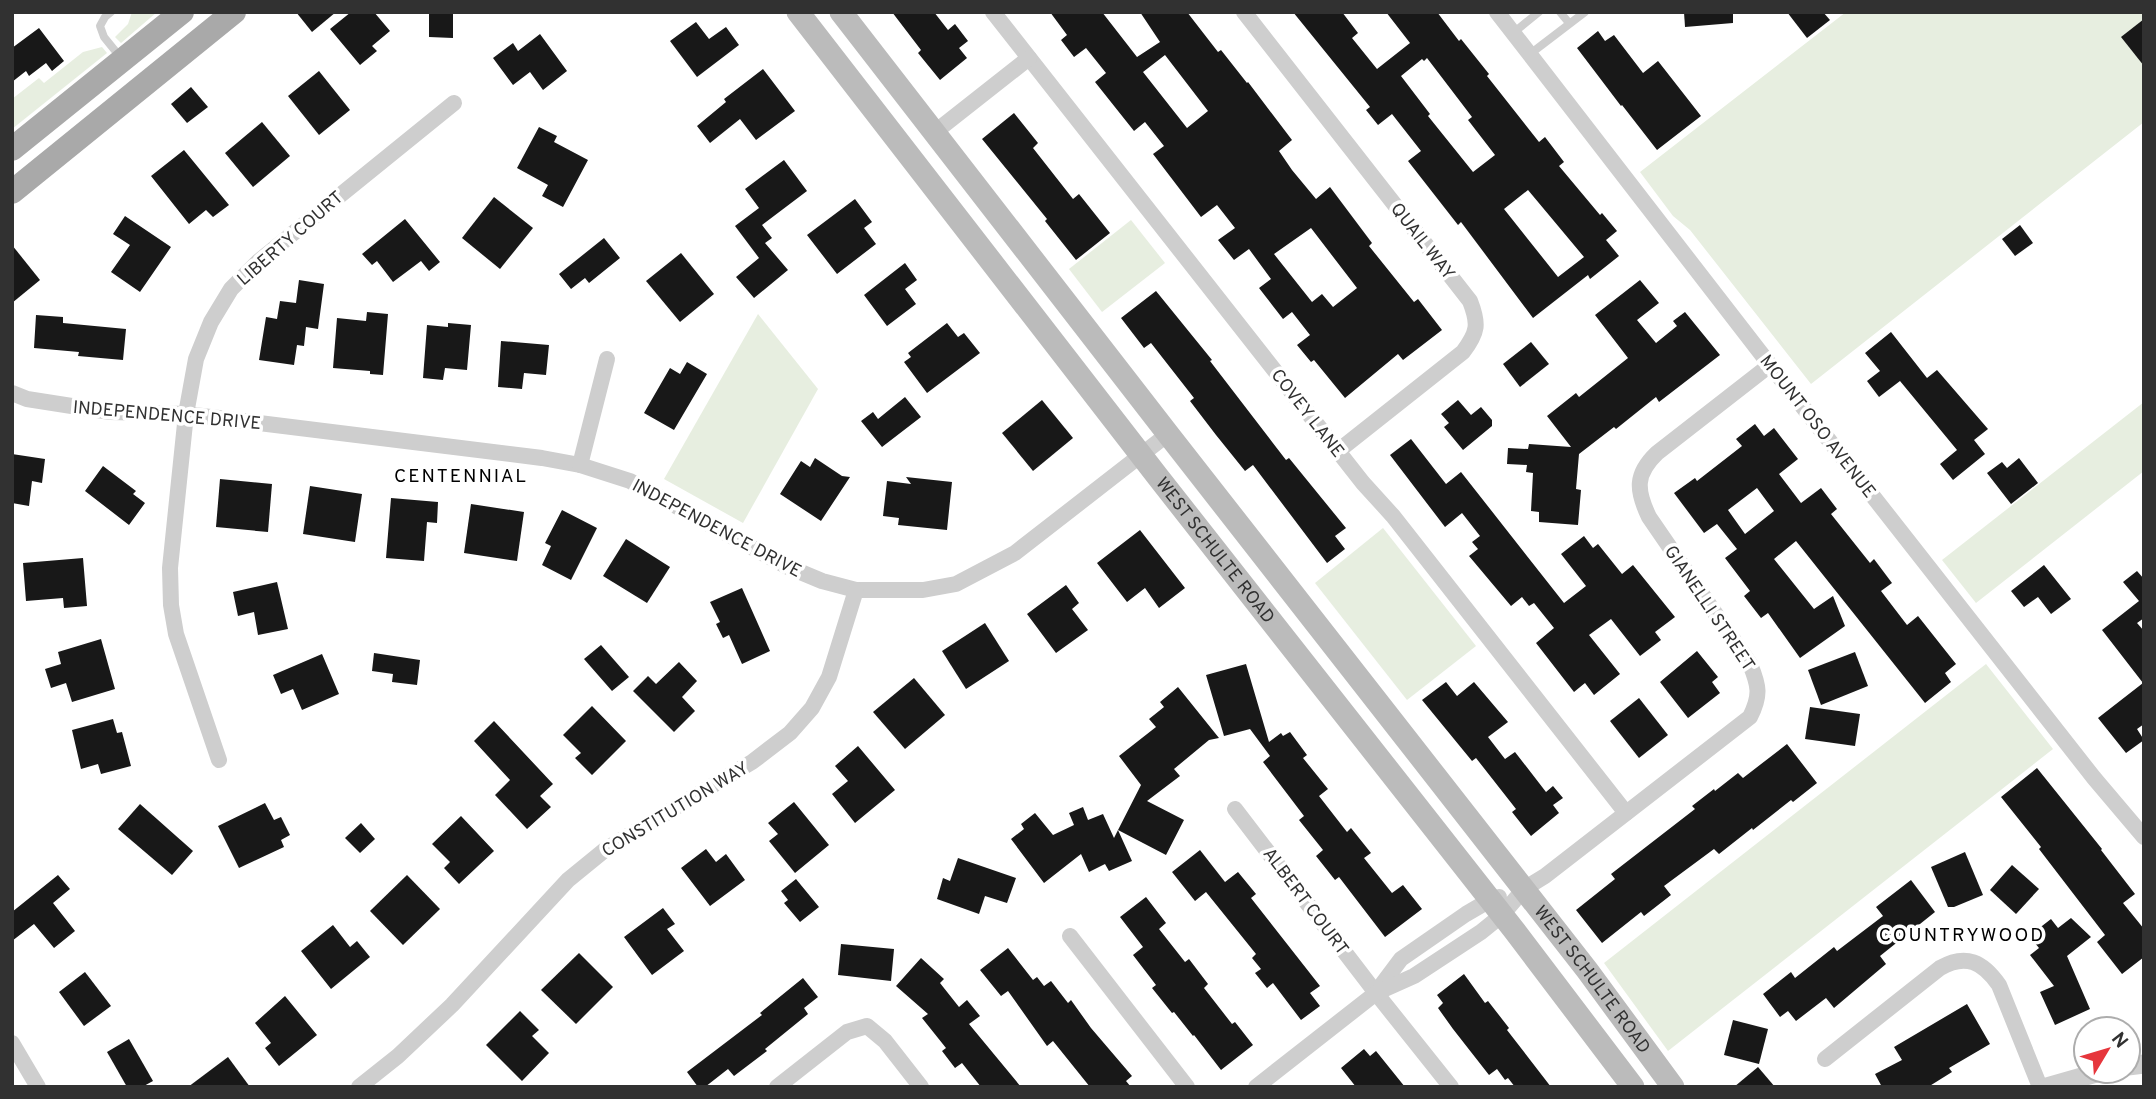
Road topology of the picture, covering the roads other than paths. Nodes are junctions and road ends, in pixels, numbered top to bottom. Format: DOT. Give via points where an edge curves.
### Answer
graph roads {
  1 [pos="111,12"];
  2 [pos="182,12"];
  3 [pos="234,12"];
  4 [pos="798,12"];
  5 [pos="841,12"];
  6 [pos="993,12"];
  7 [pos="1244,12"];
  8 [pos="1497,12"];
  9 [pos="1539,12"];
  10 [pos="1560,12"];
  11 [pos="1585,12"];
  12 [pos="1569,23"];
  13 [pos="1513,33"];
  14 [pos="1530,54"];
  15 [pos="1029,58"];
  16 [pos="123,61"];
  17 [pos="454,103"];
  18 [pos="935,132"];
  19 [pos="12,149"];
  20 [pos="12,192"];
  21 [pos="607,359"];
  22 [pos="1770,365"];
  23 [pos="12,393"];
  24 [pos="186,414"];
  25 [pos="1168,434"];
  26 [pos="1338,451"];
  27 [pos="1141,455"];
  28 [pos="580,465"];
  29 [pos="856,590"];
  30 [pos="219,760"];
  31 [pos="1235,809"];
  32 [pos="1626,813"];
  33 [pos="2144,837"];
  34 [pos="1524,889"];
  35 [pos="1496,907"];
  36 [pos="1070,936"];
  37 [pos="1376,993"];
  38 [pos="12,1042"];
  39 [pos="1825,1059"];
  40 [pos="2072,1080"];
  41 [pos="38,1087"];
  42 [pos="359,1087"];
  43 [pos="777,1087"];
  44 [pos="921,1087"];
  45 [pos="1187,1087"];
  46 [pos="1256,1087"];
  47 [pos="1451,1087"];
  48 [pos="1633,1087"];
  49 [pos="1673,1087"];
  50 [pos="2040,1087"];
  51 [pos="2047,1087"];
  1 -- 16 [label="lane" via="100,26"];
  2 -- 16 [label="main road"];
  3 -- 20 [label="main road"];
  4 -- 27 [label="main road, WEST SCHULTE ROAD"];
  5 -- 18 [label="main road, WEST SCHULTE ROAD"];
  6 -- 15 [label="street, COVEY LANE"];
  7 -- 26 [label="street, QUAIL WAY" via="1470,301 1476,316 1475,336 1463,352"];
  8 -- 13 [label="street, MOUNT OSO AVENUE"];
  9 -- 13 [label="lane"];
  10 -- 12 [label="lane"];
  11 -- 12 [label="lane"];
  12 -- 14 [label="lane"];
  13 -- 14 [label="street, MOUNT OSO AVENUE"];
  14 -- 22 [label="street, MOUNT OSO AVENUE"];
  15 -- 18 [label="street"];
  15 -- 26 [label="street, COVEY LANE"];
  16 -- 19 [label="main road"];
  17 -- 24 [label="street, LIBERTY COURT" via="258,261 231,289 195,359"];
  18 -- 25 [label="main road, WEST SCHULTE ROAD"];
  21 -- 28 [label="street"];
  22 -- 32 [label="street, GIANELLI STREET" via="1657,453 1640,480 1640,498 1649,517 1749,664 1758,682 1758,702 1750,717"];
  22 -- 33 [label="street, MOUNT OSO AVENUE"];
  23 -- 24 [label="street, INDEPENDENCE DRIVE" via="110,412"];
  24 -- 28 [label="street, INDEPENDENCE DRIVE"];
  24 -- 30 [label="street, LIBERTY COURT" via="170,568 171,605 176,634"];
  25 -- 27 [label="street, INDEPENDENCE DRIVE"];
  25 -- 34 [label="main road, WEST SCHULTE ROAD"];
  26 -- 32 [label="street, COVEY LANE"];
  27 -- 29 [label="street, INDEPENDENCE DRIVE" via="1015,553 956,584 923,590"];
  27 -- 35 [label="main road, WEST SCHULTE ROAD"];
  28 -- 29 [label="street, INDEPENDENCE DRIVE" via="630,481 786,566"];
  29 -- 42 [label="street, CONSTITUTION WAY" via="829,677 813,708 790,733 752,762 606,849 568,880 452,1005"];
  31 -- 37 [label="street, ALBERT COURT"];
  32 -- 34 [label="street, GIANELLI STREET"];
  34 -- 35 [label="street, GIANELLI STREET"];
  34 -- 49 [label="main road, WEST SCHULTE ROAD"];
  35 -- 37 [label="street, GIANELLI STREET" via="1401,959"];
  35 -- 37 [label="street, GIANELLI STREET" via="1480,932 1414,976"];
  35 -- 48 [label="main road, WEST SCHULTE ROAD"];
  36 -- 45 [label="street"];
  37 -- 46 [label="street, GIANELLI STREET"];
  37 -- 47 [label="street, ALBERT COURT"];
  38 -- 41 [label="street"];
  39 -- 50 [label="street" via="1940,968 1967,961 1979,964 1999,985"];
  40 -- 51 [label="street"];
  43 -- 44 [label="street" via="847,1032 867,1026 885,1041"];
}
